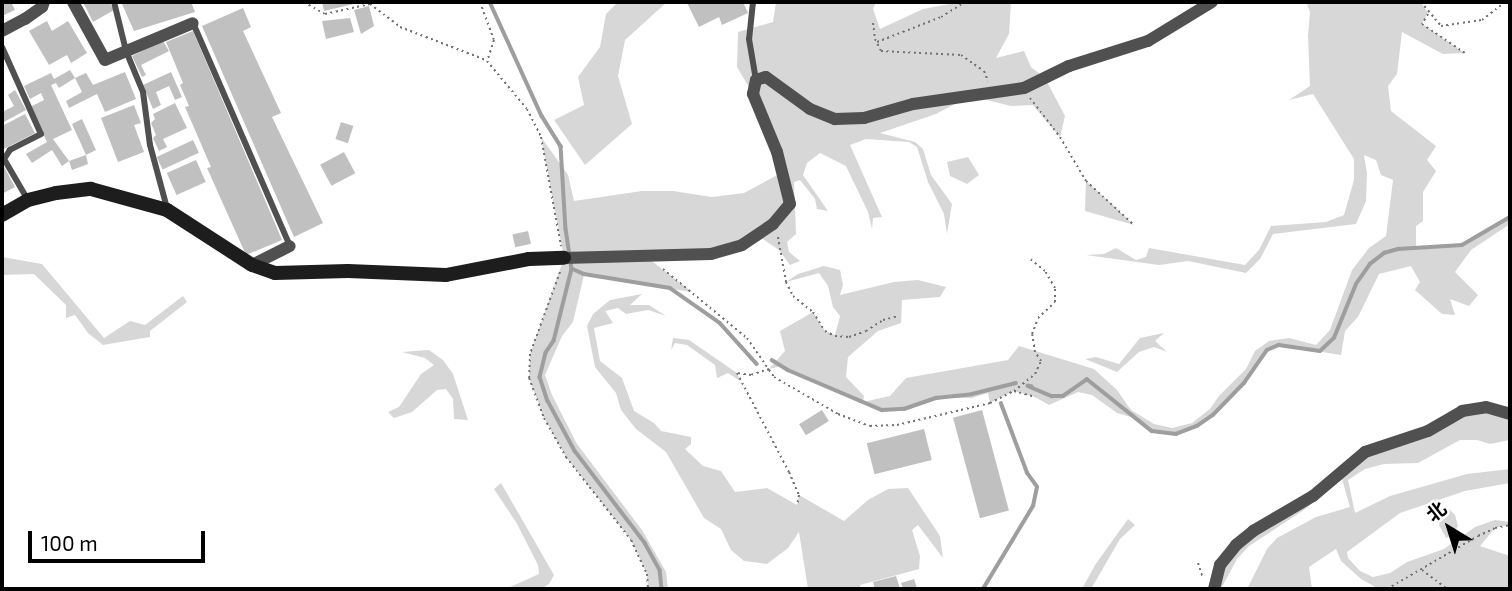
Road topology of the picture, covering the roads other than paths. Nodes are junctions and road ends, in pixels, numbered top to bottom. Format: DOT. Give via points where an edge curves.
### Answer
graph roads {
  1 [pos="44,2"];
  2 [pos="74,2"];
  3 [pos="114,2"];
  4 [pos="753,2"];
  5 [pos="1212,2"];
  6 [pos="193,23"];
  7 [pos="2,31"];
  8 [pos="2,47"];
  9 [pos="126,51"];
  10 [pos="756,80"];
  11 [pos="27,200"];
  12 [pos="167,209"];
  13 [pos="2,215"];
  14 [pos="290,246"];
  15 [pos="569,257"];
  16 [pos="253,265"];
  17 [pos="1510,414"];
  18 [pos="1209,586"];
  1 -- 7 [label="street"];
  2 -- 9 [label="street" via="105,60"];
  3 -- 9 [label="lane"];
  4 -- 10 [label="lane" via="749,39"];
  5 -- 10 [label="street" via="1148,41 1069,66 1024,88 913,104 864,118 835,119 810,109 766,77"];
  6 -- 9 [label="street"];
  6 -- 14 [label="lane"];
  8 -- 11 [label="lane" via="41,134 10,150 4,159"];
  9 -- 12 [label="lane" via="143,92 150,145"];
  10 -- 15 [label="street" via="753,94 786,180 790,204 773,224 743,245 711,254"];
  11 -- 12 [label="street" via="91,189"];
  11 -- 13 [label="street"];
  12 -- 16 [label="street"];
  14 -- 16 [label="street"];
  15 -- 16 [label="street" via="529,259 446,275 275,272"];
  17 -- 18 [label="street" via="1486,407 1462,411 1428,431 1365,452 1313,496 1236,545"];
}
